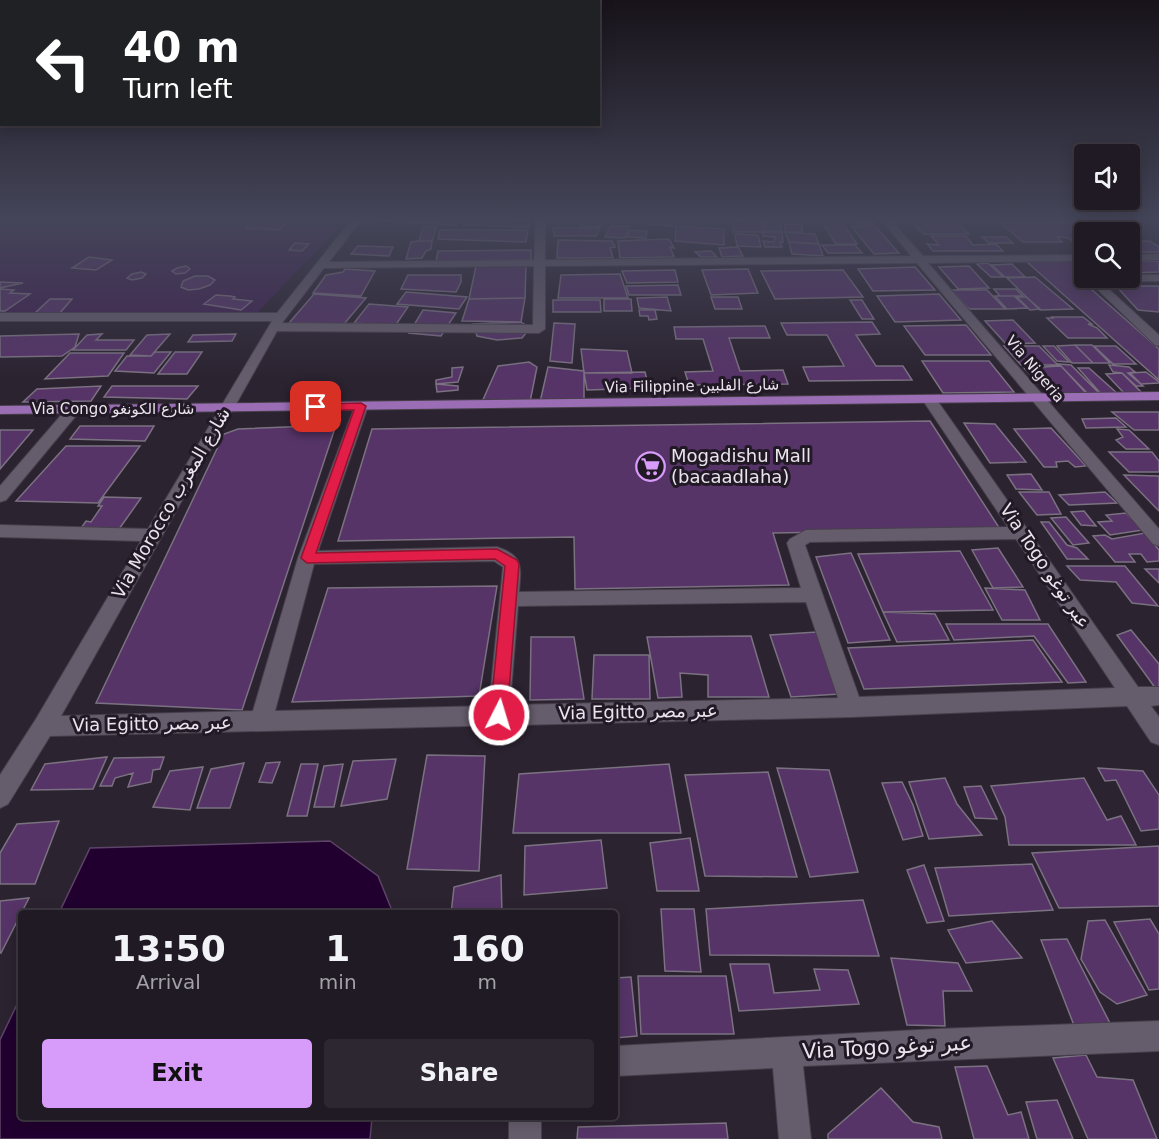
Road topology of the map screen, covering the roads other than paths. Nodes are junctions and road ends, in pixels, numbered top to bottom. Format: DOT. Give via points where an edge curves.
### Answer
graph roads {
  1 [pos="314,272"];
  2 [pos="538,272"];
  3 [pos="931,272"];
  4 [pos="1159,278"];
  5 [pos="0,317"];
  6 [pos="276,322"];
  7 [pos="1159,342"];
  8 [pos="1159,396"];
  9 [pos="1037,398"];
  10 [pos="929,399"];
  11 [pos="361,406"];
  12 [pos="226,408"];
  13 [pos="74,409"];
  14 [pos="0,410"];
  15 [pos="0,496"];
  16 [pos="0,531"];
  17 [pos="1022,533"];
  18 [pos="152,535"];
  19 [pos="1159,540"];
  20 [pos="307,558"];
  21 [pos="813,595"];
  22 [pos="509,599"];
  23 [pos="1159,696"];
  24 [pos="1133,697"];
  25 [pos="852,707"];
  26 [pos="499,715"];
  27 [pos="261,722"];
  28 [pos="44,726"];
  29 [pos="1159,735"];
  30 [pos="0,796"];
  31 [pos="1159,1036"];
  32 [pos="786,1052"];
  33 [pos="618,1061"];
  34 [pos="525,1120"];
  35 [pos="525,1139"];
  36 [pos="795,1139"];
  1 -- 6 [label="street, Via Morocco شارع المغرب"];
  2 -- 6 [label="street" via="539,329"];
  3 -- 9 [label="street, Via Nigeria"];
  4 -- 7 [label="street" via="1099,278 1095,282"];
  5 -- 6 [label="street"];
  6 -- 12 [label="street, Via Morocco شارع المغرب"];
  8 -- 9 [label="main road, Via Filippine شارع الفلبين"];
  9 -- 10 [label="main road, Via Filippine شارع الفلبين"];
  9 -- 19 [label="street, Via Nigeria"];
  10 -- 11 [label="main road, Via Filippine شارع الفلبين"];
  10 -- 17 [label="street, Via Togo عبر توغو"];
  11 -- 12 [label="main road, Via Filippine شارع الفلبين"];
  11 -- 20 [label="street"];
  12 -- 13 [label="main road, Via Congo شارع الكونغو"];
  12 -- 18 [label="street, Via Morocco شارع المغرب"];
  13 -- 14 [label="main road, Via Congo شارع الكونغو"];
  13 -- 15 [label="street"];
  16 -- 18 [label="street"];
  17 -- 21 [label="street" via="806,536 796,543"];
  17 -- 24 [label="street, Via Togo عبر توغو"];
  18 -- 28 [label="street, Via Morocco شارع المغرب"];
  20 -- 22 [label="street" via="497,554 512,564"];
  20 -- 27 [label="street"];
  21 -- 22 [label="street"];
  21 -- 25 [label="street"];
  22 -- 26 [label="street"];
  23 -- 24 [label="street, Via Egitto عبر مصر"];
  24 -- 25 [label="street, Via Egitto عبر مصر"];
  24 -- 29 [label="street, Via Togo عبر توغو"];
  25 -- 26 [label="street, Via Egitto عبر مصر"];
  26 -- 27 [label="street, Via Egitto عبر مصر"];
  27 -- 28 [label="street, Via Egitto عبر مصر"];
  28 -- 30 [label="street, Via Morocco شارع المغرب"];
  31 -- 32 [label="street, Via Togo عبر توغو"];
  32 -- 33 [label="street, Via Togo عبر توغو"];
  32 -- 36 [label="street"];
  34 -- 35 [label="street"];
}
